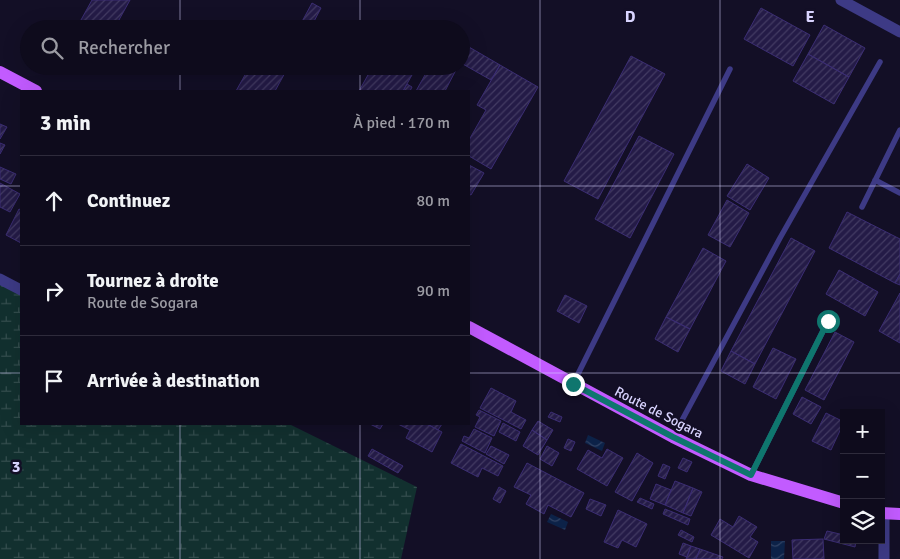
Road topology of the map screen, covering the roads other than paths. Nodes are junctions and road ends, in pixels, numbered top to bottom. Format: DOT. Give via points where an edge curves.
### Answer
graph roads {
  1 [pos="841,0"];
  2 [pos="900,32"];
  3 [pos="880,62"];
  4 [pos="730,69"];
  5 [pos="0,72"];
  6 [pos="34,90"];
  7 [pos="899,134"];
  8 [pos="875,180"];
  9 [pos="900,193"];
  10 [pos="862,207"];
  11 [pos="0,279"];
  12 [pos="20,289"];
  13 [pos="828,321"];
  14 [pos="470,328"];
  15 [pos="573,384"];
  16 [pos="673,437"];
  17 [pos="751,475"];
  18 [pos="840,503"];
  19 [pos="885,513"];
  20 [pos="900,514"];
  21 [pos="884,544"];
  22 [pos="884,559"];
  1 -- 2 [label="street"];
  3 -- 16 [label="lane"];
  4 -- 15 [label="lane"];
  5 -- 6 [label="main road"];
  7 -- 8 [label="lane"];
  8 -- 9 [label="lane"];
  8 -- 10 [label="lane"];
  11 -- 12 [label="street"];
  13 -- 17 [label="lane"];
  14 -- 15 [label="main road, Route de Sogara"];
  15 -- 16 [label="main road, Route de Sogara"];
  16 -- 17 [label="main road, Route de Sogara"];
  17 -- 18 [label="main road, Route de Sogara"];
  19 -- 20 [label="main road"];
  21 -- 22 [label="street"];
}
